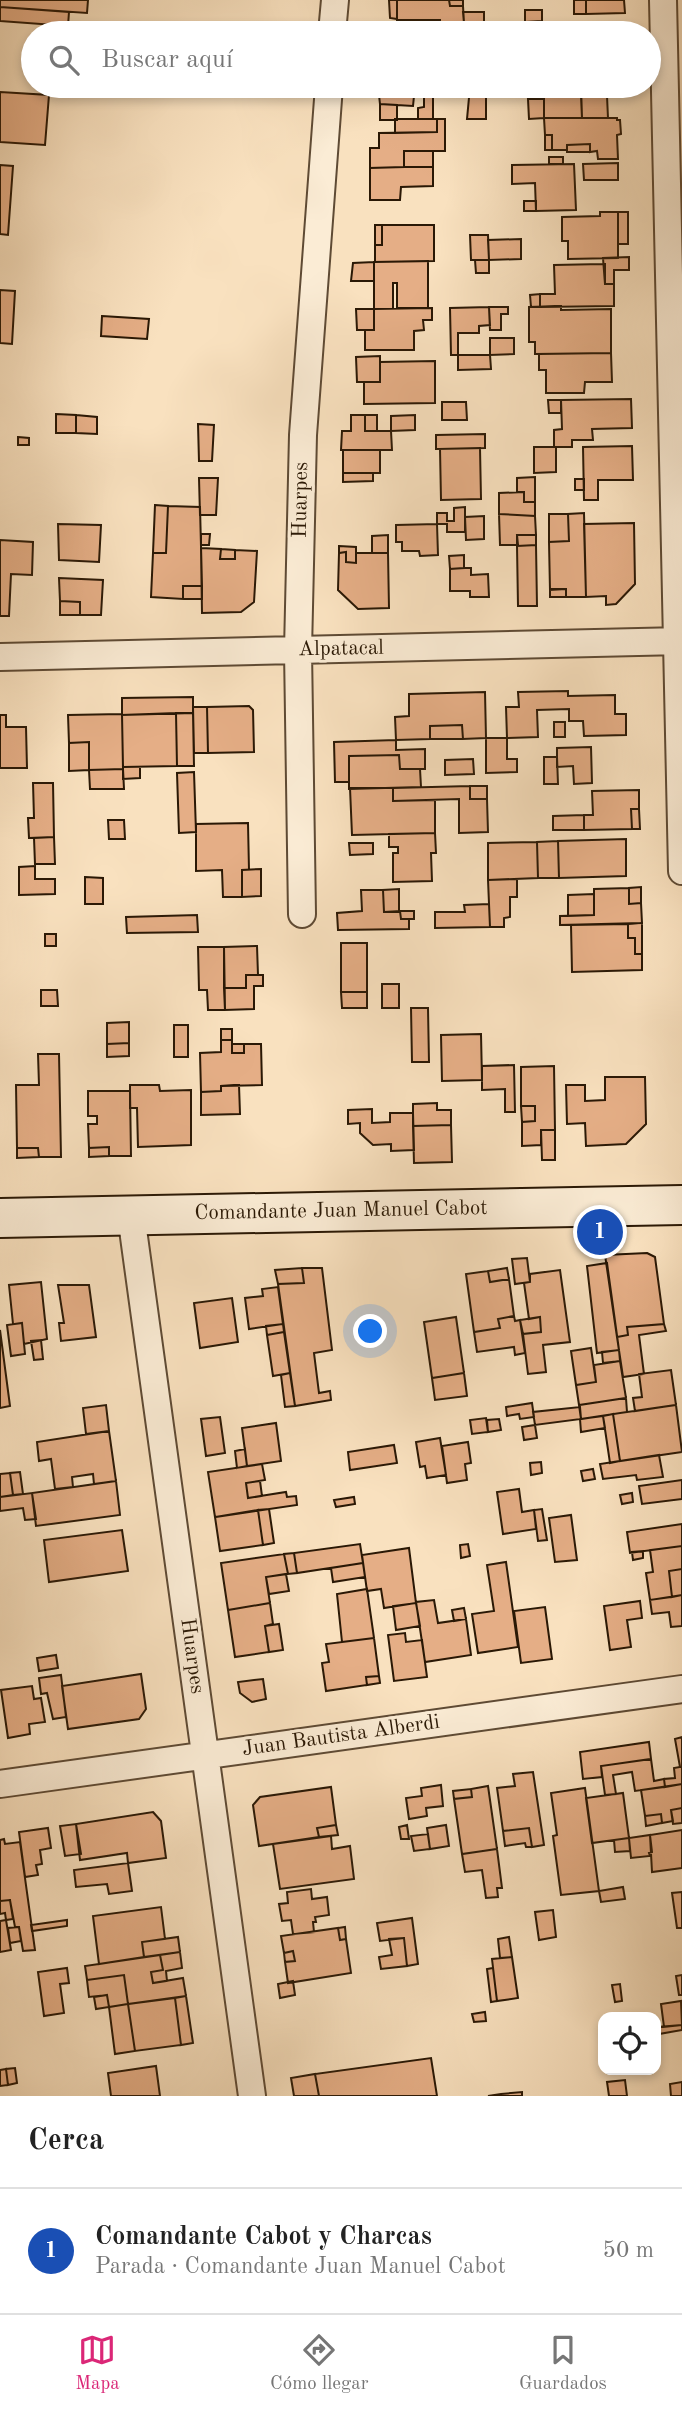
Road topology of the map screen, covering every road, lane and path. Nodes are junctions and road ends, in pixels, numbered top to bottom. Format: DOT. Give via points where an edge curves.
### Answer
graph roads {
  1 [pos="335,0"];
  2 [pos="663,0"];
  3 [pos="333,21"];
  4 [pos="327,98"];
  5 [pos="680,641"];
  6 [pos="298,650"];
  7 [pos="0,657"];
  8 [pos="682,871"];
  9 [pos="302,914"];
  10 [pos="682,1205"];
  11 [pos="131,1215"];
  12 [pos="0,1218"];
  13 [pos="682,1689"];
  14 [pos="206,1755"];
  15 [pos="0,1784"];
  16 [pos="252,2096"];
  1 -- 3 [label="street"];
  2 -- 5 [label="street"];
  4 -- 6 [label="street, Huarpes" via="303,435"];
  5 -- 6 [label="street, Alpatacal"];
  5 -- 8 [label="street"];
  6 -- 7 [label="street, Alpatacal"];
  6 -- 9 [label="street, Huarpes"];
  10 -- 11 [label="main road, Comandante Juan Manuel Cabot"];
  11 -- 12 [label="main road, Comandante Juan Manuel Cabot"];
  11 -- 14 [label="street, Huarpes"];
  13 -- 14 [label="street, Juan Bautista Alberdi"];
  14 -- 15 [label="street, Juan Bautista Alberdi"];
  14 -- 16 [label="street, Huarpes"];
}
